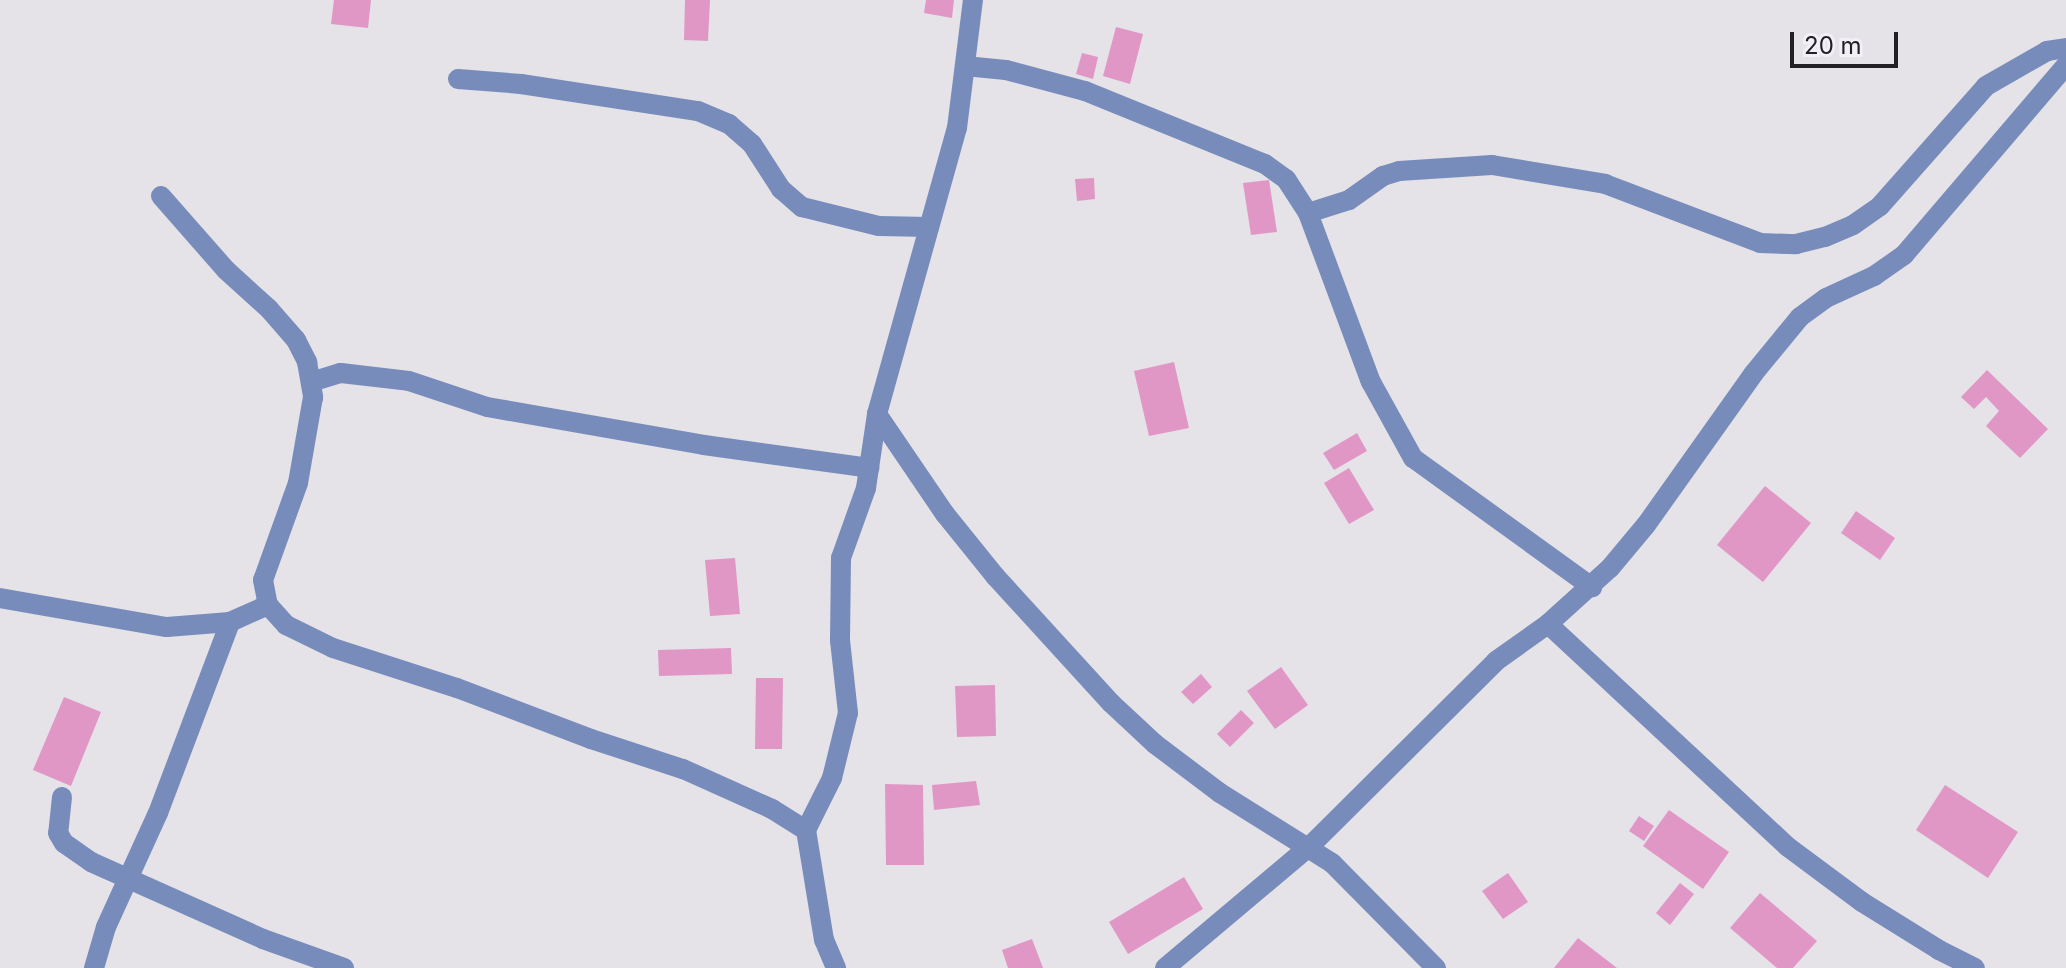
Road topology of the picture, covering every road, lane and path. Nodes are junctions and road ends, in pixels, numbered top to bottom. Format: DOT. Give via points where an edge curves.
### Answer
graph roads {
  1 [pos="973,0"];
  2 [pos="2066,48"];
  3 [pos="965,66"];
  4 [pos="2063,74"];
  5 [pos="458,79"];
  6 [pos="161,196"];
  7 [pos="1308,213"];
  8 [pos="929,227"];
  9 [pos="311,382"];
  10 [pos="877,414"];
  11 [pos="869,468"];
  12 [pos="1592,587"];
  13 [pos="0,598"];
  14 [pos="268,605"];
  15 [pos="230,622"];
  16 [pos="1548,624"];
  17 [pos="62,797"];
  18 [pos="806,830"];
  19 [pos="1310,846"];
  20 [pos="128,881"];
  21 [pos="94,968"];
  22 [pos="344,968"];
  23 [pos="836,968"];
  24 [pos="1165,968"];
  25 [pos="1436,968"];
  26 [pos="1975,968"];
  1 -- 3 [label="street"];
  2 -- 7 [label="street" via="2047,51 1986,86 1880,206 1853,225 1796,244 1760,243 1605,184 1492,165 1399,171 1349,200"];
  3 -- 7 [label="street" via="1062,83 1265,164 1286,179"];
  3 -- 8 [label="street" via="957,128"];
  4 -- 12 [label="street" via="1904,255 1826,298 1794,324 1715,424 1646,525"];
  5 -- 8 [label="street" via="698,111 729,124 752,144 781,189 802,207 879,226"];
  6 -- 9 [label="street" via="296,340"];
  7 -- 12 [label="street" via="1371,382 1413,458"];
  8 -- 10 [label="street"];
  9 -- 11 [label="street" via="341,373 409,381 487,407"];
  9 -- 14 [label="street" via="298,483 263,580"];
  10 -- 11 [label="street"];
  10 -- 19 [label="street" via="955,526 1111,703 1220,793"];
  11 -- 18 [label="street" via="841,558 840,640 848,713 832,778"];
  12 -- 16 [label="street"];
  13 -- 15 [label="street" via="153,627"];
  14 -- 15 [label="street"];
  14 -- 18 [label="street" via="286,625 333,648 683,769"];
  15 -- 20 [label="street"];
  16 -- 19 [label="street" via="1496,661"];
  16 -- 26 [label="street" via="1788,847 1862,902"];
  17 -- 20 [label="street" via="58,833 64,843"];
  18 -- 23 [label="street" via="824,940"];
  19 -- 24 [label="street"];
  19 -- 25 [label="street"];
  20 -- 21 [label="street"];
  20 -- 22 [label="street"];
}
